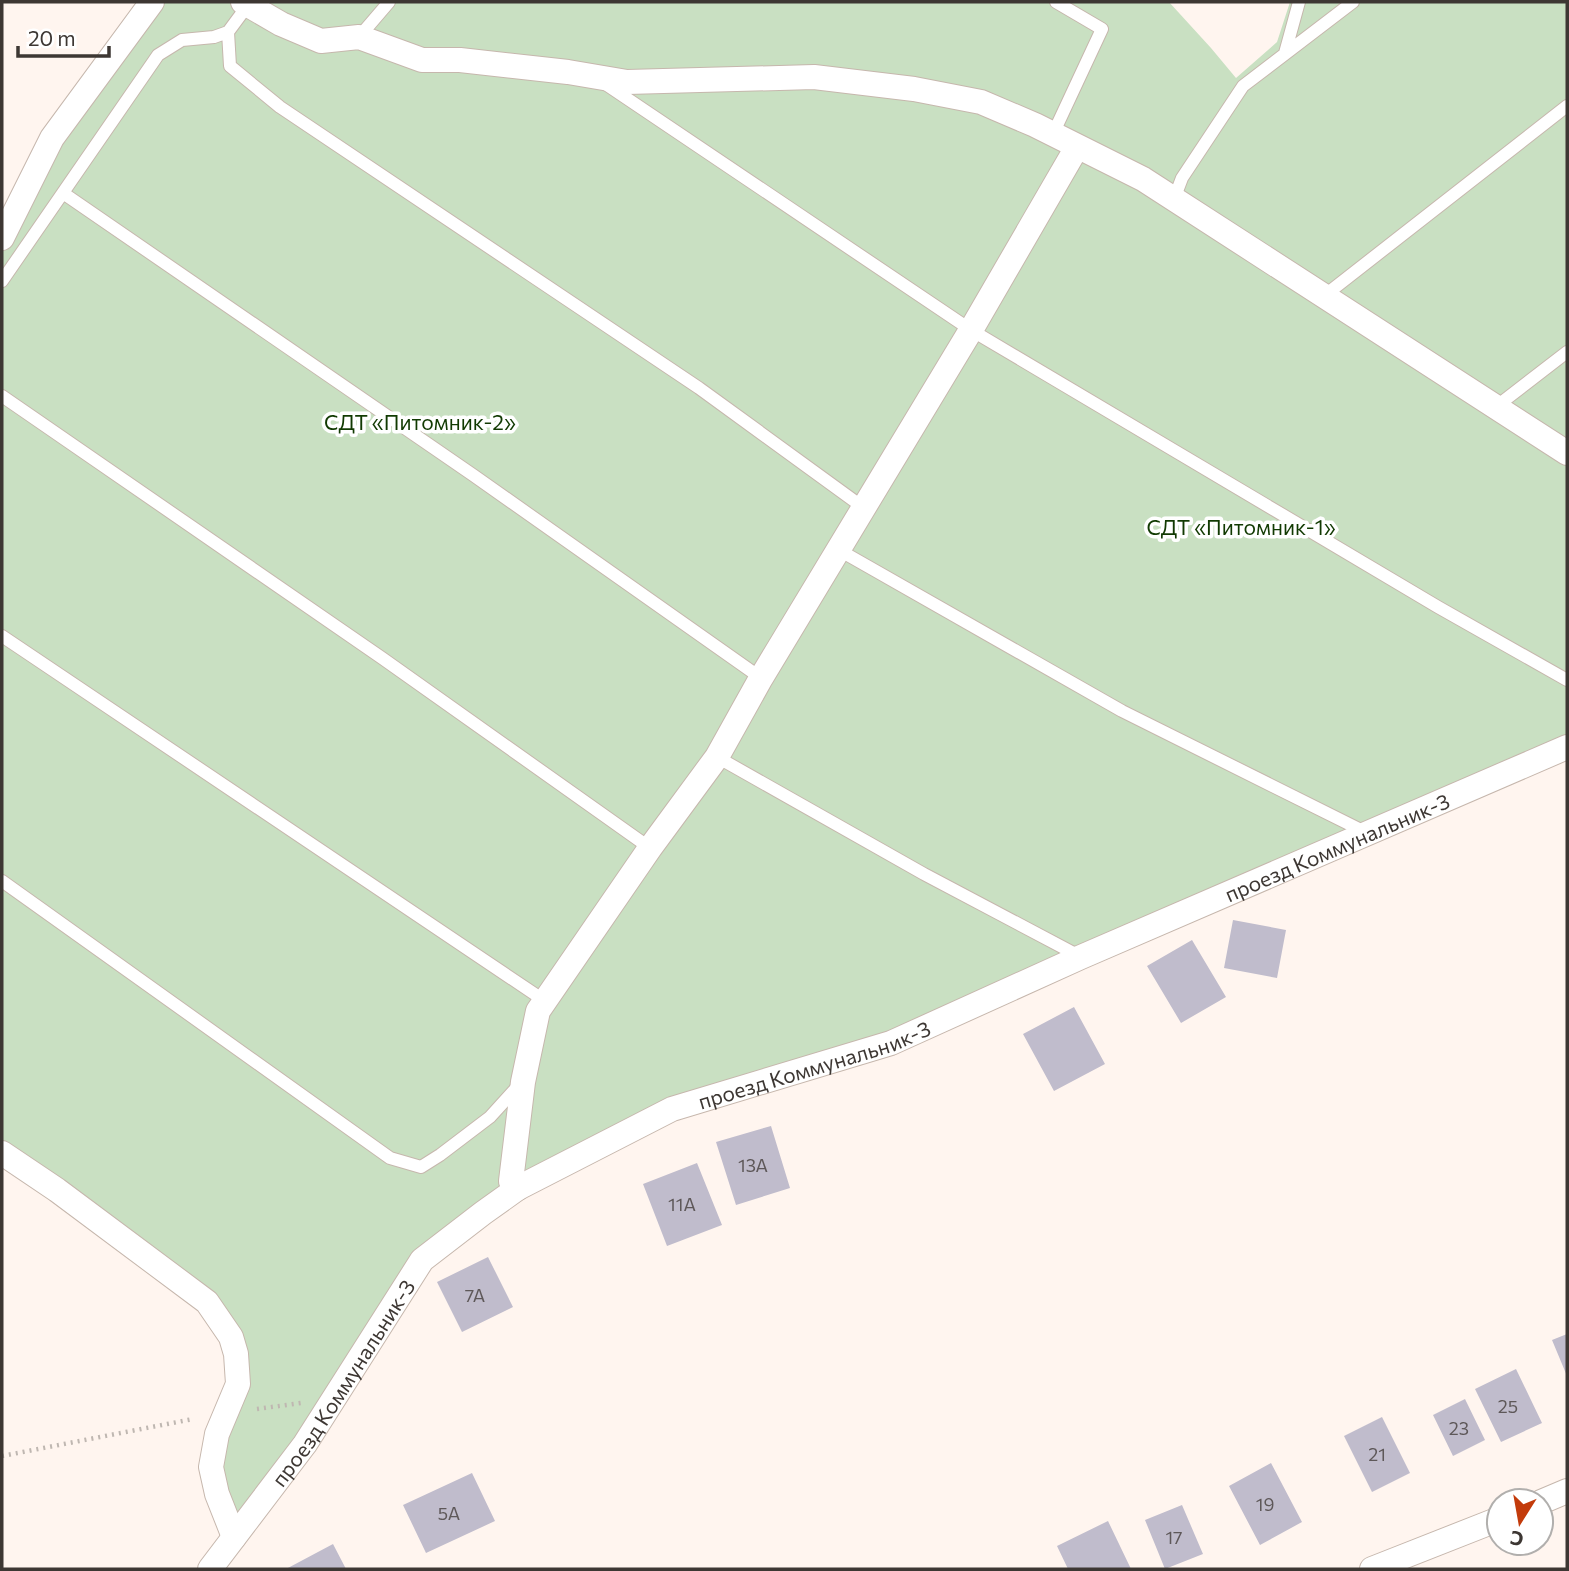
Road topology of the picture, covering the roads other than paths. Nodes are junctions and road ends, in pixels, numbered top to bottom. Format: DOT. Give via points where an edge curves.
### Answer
graph roads {
  1 [pos="152,2"];
  2 [pos="389,2"];
  3 [pos="1056,2"];
  4 [pos="1299,2"];
  5 [pos="1353,2"];
  6 [pos="245,4"];
  7 [pos="229,32"];
  8 [pos="359,37"];
  9 [pos="1285,53"];
  10 [pos="593,76"];
  11 [pos="1567,106"];
  12 [pos="1053,134"];
  13 [pos="1077,146"];
  14 [pos="63,193"];
  15 [pos="1174,199"];
  16 [pos="8,213"];
  17 [pos="2,238"];
  18 [pos="2,281"];
  19 [pos="1324,296"];
  20 [pos="971,330"];
  21 [pos="1567,352"];
  22 [pos="2,396"];
  23 [pos="1497,406"];
  24 [pos="1567,453"];
  25 [pos="864,509"];
  26 [pos="839,550"];
  27 [pos="2,636"];
  28 [pos="761,678"];
  29 [pos="1567,680"];
  30 [pos="1567,747"];
  31 [pos="717,757"];
  32 [pos="1367,833"];
  33 [pos="650,848"];
  34 [pos="2,881"];
  35 [pos="1081,957"];
  36 [pos="545,1001"];
  37 [pos="523,1082"];
  38 [pos="2,1153"];
  39 [pos="518,1188"];
  40 [pos="1485,1525"];
  41 [pos="234,1537"];
  42 [pos="210,1569"];
  43 [pos="1372,1569"];
  1 -- 16 [label="street" via="52,138"];
  2 -- 8 [label="lane"];
  3 -- 12 [label="lane" via="1102,29"];
  4 -- 9 [label="lane"];
  5 -- 9 [label="lane"];
  6 -- 7 [label="lane"];
  6 -- 8 [label="street" via="321,41"];
  7 -- 14 [label="lane" via="182,40 158,55"];
  7 -- 25 [label="lane" via="230,66 280,107 699,388"];
  8 -- 10 [label="street" via="422,60 460,60"];
  9 -- 15 [label="lane" via="1243,86 1182,178"];
  10 -- 12 [label="street" via="627,82 814,77 902,87 981,102"];
  10 -- 20 [label="lane"];
  11 -- 19 [label="lane"];
  12 -- 13 [label="street"];
  13 -- 15 [label="street"];
  13 -- 20 [label="street"];
  14 -- 18 [label="lane"];
  14 -- 28 [label="lane"];
  15 -- 19 [label="street"];
  16 -- 17 [label="street"];
  19 -- 23 [label="street"];
  20 -- 25 [label="street"];
  20 -- 29 [label="lane"];
  21 -- 23 [label="lane"];
  22 -- 33 [label="lane"];
  23 -- 24 [label="street"];
  25 -- 26 [label="street"];
  26 -- 28 [label="street"];
  26 -- 32 [label="lane" via="1122,711"];
  27 -- 36 [label="lane"];
  28 -- 31 [label="street"];
  30 -- 32 [label="street, проезд Коммунальник-3"];
  31 -- 33 [label="street"];
  31 -- 35 [label="lane"];
  32 -- 35 [label="street, проезд Коммунальник-3"];
  33 -- 36 [label="street"];
  34 -- 37 [label="lane" via="390,1158 421,1167 489,1117"];
  35 -- 39 [label="street, проезд Коммунальник-3" via="891,1043 672,1109"];
  36 -- 37 [label="street" via="538,1011"];
  37 -- 39 [label="street" via="511,1181"];
  38 -- 41 [label="street" via="207,1302 231,1337 238,1384 217,1434 211,1467"];
  39 -- 41 [label="street, проезд Коммунальник-3" via="422,1260 305,1444"];
  40 -- 43 [label="street"];
  41 -- 42 [label="street, проезд Коммунальник-3"];
}
